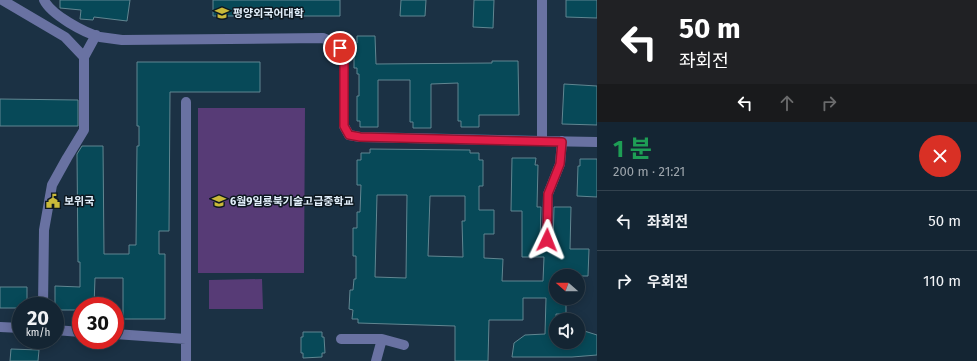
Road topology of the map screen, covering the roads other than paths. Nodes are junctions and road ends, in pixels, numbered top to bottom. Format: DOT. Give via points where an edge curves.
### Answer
graph roads {
  1 [pos="2,0"];
  2 [pos="44,0"];
  3 [pos="542,0"];
  4 [pos="96,35"];
  5 [pos="84,57"];
  6 [pos="186,102"];
  7 [pos="542,141"];
  8 [pos="562,142"];
  9 [pos="597,142"];
  10 [pos="547,240"];
  11 [pos="43,297"];
  12 [pos="0,327"];
  13 [pos="12,328"];
  14 [pos="124,335"];
  15 [pos="186,339"];
  16 [pos="382,339"];
  17 [pos="341,340"];
  18 [pos="404,345"];
  19 [pos="186,361"];
  20 [pos="376,361"];
  1 -- 5 [label="street" via="65,37"];
  2 -- 4 [label="street" via="54,12"];
  3 -- 7 [label="street"];
  4 -- 5 [label="street"];
  4 -- 7 [label="street" via="122,40 323,38 340,48 344,59 344,126 349,135"];
  5 -- 11 [label="street" via="84,130 52,185 44,230"];
  6 -- 15 [label="street"];
  7 -- 8 [label="street"];
  8 -- 9 [label="street"];
  8 -- 10 [label="street" via="560,164 548,194"];
  12 -- 13 [label="street"];
  14 -- 15 [label="street"];
  15 -- 19 [label="street"];
  16 -- 17 [label="street"];
  16 -- 18 [label="street"];
  16 -- 20 [label="street"];
}
